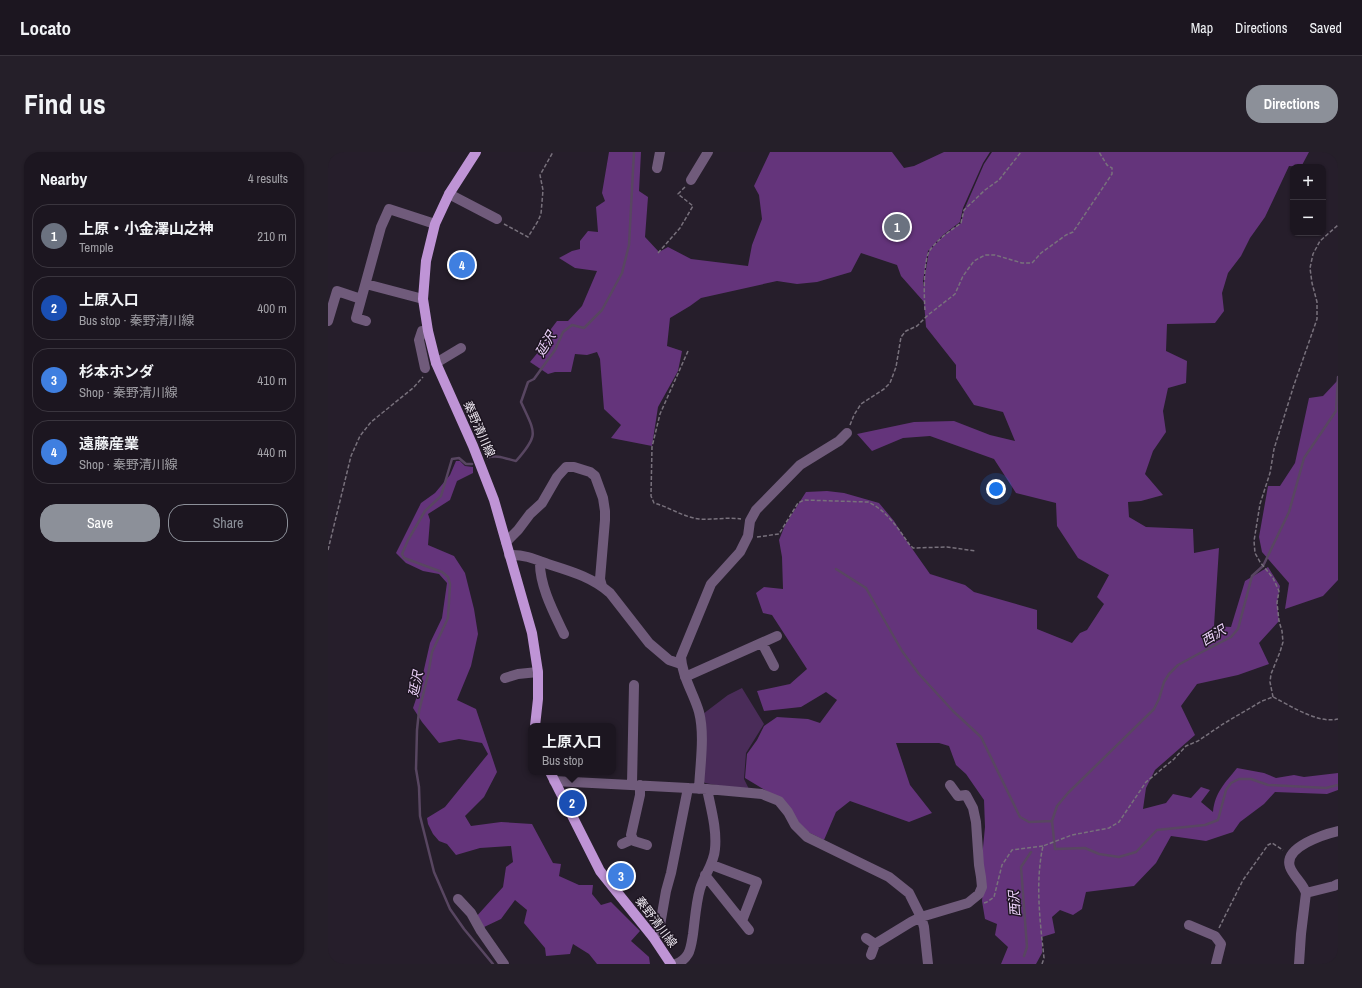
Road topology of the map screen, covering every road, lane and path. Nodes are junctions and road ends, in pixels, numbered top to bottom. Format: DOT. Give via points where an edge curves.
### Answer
graph roads {
  1 [pos="476,152"];
  2 [pos="553,152"];
  3 [pos="660,152"];
  4 [pos="708,152"];
  5 [pos="1021,152"];
  6 [pos="1099,152"];
  7 [pos="657,168"];
  8 [pos="691,180"];
  9 [pos="449,194"];
  10 [pos="497,219"];
  11 [pos="435,224"];
  12 [pos="1338,225"];
  13 [pos="658,253"];
  14 [pos="366,284"];
  15 [pos="362,299"];
  16 [pos="424,299"];
  17 [pos="925,310"];
  18 [pos="328,321"];
  19 [pos="366,321"];
  20 [pos="428,331"];
  21 [pos="461,348"];
  22 [pos="688,351"];
  23 [pos="436,363"];
  24 [pos="425,368"];
  25 [pos="847,433"];
  26 [pos="750,521"];
  27 [pos="748,536"];
  28 [pos="506,542"];
  29 [pos="328,550"];
  30 [pos="976,551"];
  31 [pos="509,555"];
  32 [pos="540,561"];
  33 [pos="602,586"];
  34 [pos="564,634"];
  35 [pos="777,636"];
  36 [pos="762,643"];
  37 [pos="681,664"];
  38 [pos="774,666"];
  39 [pos="538,672"];
  40 [pos="685,677"];
  41 [pos="505,678"];
  42 [pos="634,685"];
  43 [pos="1273,697"];
  44 [pos="1338,719"];
  45 [pos="536,723"];
  46 [pos="552,776"];
  47 [pos="636,785"];
  48 [pos="950,785"];
  49 [pos="688,788"];
  50 [pos="703,789"];
  51 [pos="1338,832"];
  52 [pos="633,839"];
  53 [pos="622,844"];
  54 [pos="647,845"];
  55 [pos="1043,846"];
  56 [pos="1292,856"];
  57 [pos="712,865"];
  58 [pos="705,875"];
  59 [pos="1338,884"];
  60 [pos="1306,893"];
  61 [pos="458,899"];
  62 [pos="968,904"];
  63 [pos="921,917"];
  64 [pos="742,921"];
  65 [pos="1189,925"];
  66 [pos="749,930"];
  67 [pos="1215,936"];
  68 [pos="653,937"];
  69 [pos="871,955"];
  70 [pos="929,963"];
  71 [pos="504,964"];
  72 [pos="671,964"];
  73 [pos="676,964"];
  74 [pos="1042,964"];
  75 [pos="1216,964"];
  76 [pos="1299,964"];
  1 -- 9 [label="main road, 秦野清川線"];
  2 -- 10 [label="path" via="540,175 543,190 541,214 528,237"];
  3 -- 7 [label="street"];
  4 -- 8 [label="street"];
  5 -- 17 [label="path" via="999,180 964,210 961,223 945,234 929,251 924,289"];
  6 -- 25 [label="path" via="1112,168 1112,174 1073,232 1041,253 1032,263 1022,263 995,255 985,255 974,261 963,276 955,294 901,337 896,367 890,383 861,404"];
  8 -- 13 [label="path" via="678,194 693,206 680,228"];
  9 -- 10 [label="street"];
  9 -- 11 [label="main road, 秦野清川線"];
  11 -- 14 [label="street" via="389,209 381,227"];
  11 -- 16 [label="main road, 秦野清川線" via="426,262"];
  12 -- 43 [label="path" via="1320,241 1313,254 1310,268 1317,302 1317,319 1274,448 1254,541 1254,549 1260,562 1273,578 1279,591 1277,603 1283,642 1271,674"];
  14 -- 15 [label="street"];
  14 -- 16 [label="street"];
  15 -- 18 [label="street" via="337,291"];
  15 -- 19 [label="street" via="356,318"];
  16 -- 20 [label="main road, 秦野清川線"];
  20 -- 23 [label="main road, 秦野清川線"];
  20 -- 24 [label="street" via="422,331 419,340"];
  21 -- 23 [label="street"];
  22 -- 26 [label="path" via="660,414 652,447 651,496 654,503 699,519 731,517"];
  23 -- 28 [label="main road, 秦野清川線" via="488,483"];
  24 -- 29 [label="path" via="423,377 413,388 371,422 360,436 351,456"];
  25 -- 26 [label="street" via="839,441 800,465 756,510"];
  26 -- 27 [label="street"];
  27 -- 30 [label="path" via="779,534 798,503 804,500 868,502 887,516 913,548 947,547"];
  27 -- 37 [label="street" via="740,552 711,584 681,657"];
  28 -- 31 [label="main road, 秦野清川線"];
  28 -- 33 [label="street" via="542,502 566,467 590,472 595,476 605,511 600,578"];
  31 -- 32 [label="street" via="520,554"];
  31 -- 39 [label="main road, 秦野清川線" via="532,633"];
  32 -- 33 [label="street" via="580,574"];
  32 -- 34 [label="street" via="549,604"];
  33 -- 37 [label="street" via="649,643 669,660"];
  35 -- 36 [label="street"];
  36 -- 38 [label="street"];
  36 -- 40 [label="street"];
  37 -- 40 [label="street"];
  39 -- 41 [label="street"];
  39 -- 45 [label="main road, 秦野清川線"];
  40 -- 50 [label="street" via="699,713 702,730"];
  42 -- 47 [label="street"];
  43 -- 44 [label="path" via="1314,717 1331,721"];
  43 -- 55 [label="path" via="1186,746 1146,782 1119,822 1109,828 1072,834"];
  46 -- 47 [label="street"];
  46 -- 68 [label="main road, 秦野清川線" via="600,871"];
  47 -- 49 [label="street"];
  47 -- 52 [label="street" via="640,795 631,835"];
  48 -- 62 [label="street" via="958,796 966,795 973,808 976,822 982,887 979,894"];
  49 -- 50 [label="street"];
  49 -- 68 [label="street" via="659,931"];
  50 -- 57 [label="street" via="715,834"];
  50 -- 63 [label="street" via="762,794 778,801 807,837 889,877 909,893"];
  51 -- 56 [label="street" via="1309,841 1299,847"];
  52 -- 53 [label="street"];
  52 -- 54 [label="street"];
  55 -- 62 [label="path" via="1012,850 1002,865 994,897 987,902"];
  55 -- 74 [label="path" via="1038,881 1044,958"];
  56 -- 60 [label="street" via="1290,866"];
  56 -- 67 [label="path" via="1272,843 1268,845 1243,880"];
  57 -- 58 [label="street"];
  57 -- 64 [label="street" via="757,882"];
  58 -- 64 [label="street"];
  58 -- 73 [label="street" via="688,954"];
  59 -- 60 [label="street"];
  60 -- 76 [label="street"];
  61 -- 71 [label="street" via="471,913"];
  62 -- 63 [label="street"];
  63 -- 69 [label="street" via="870,941"];
  63 -- 70 [label="street"];
  64 -- 66 [label="street"];
  65 -- 67 [label="street"];
  67 -- 75 [label="street" via="1220,944"];
  68 -- 72 [label="main road, 秦野清川線"];
}
